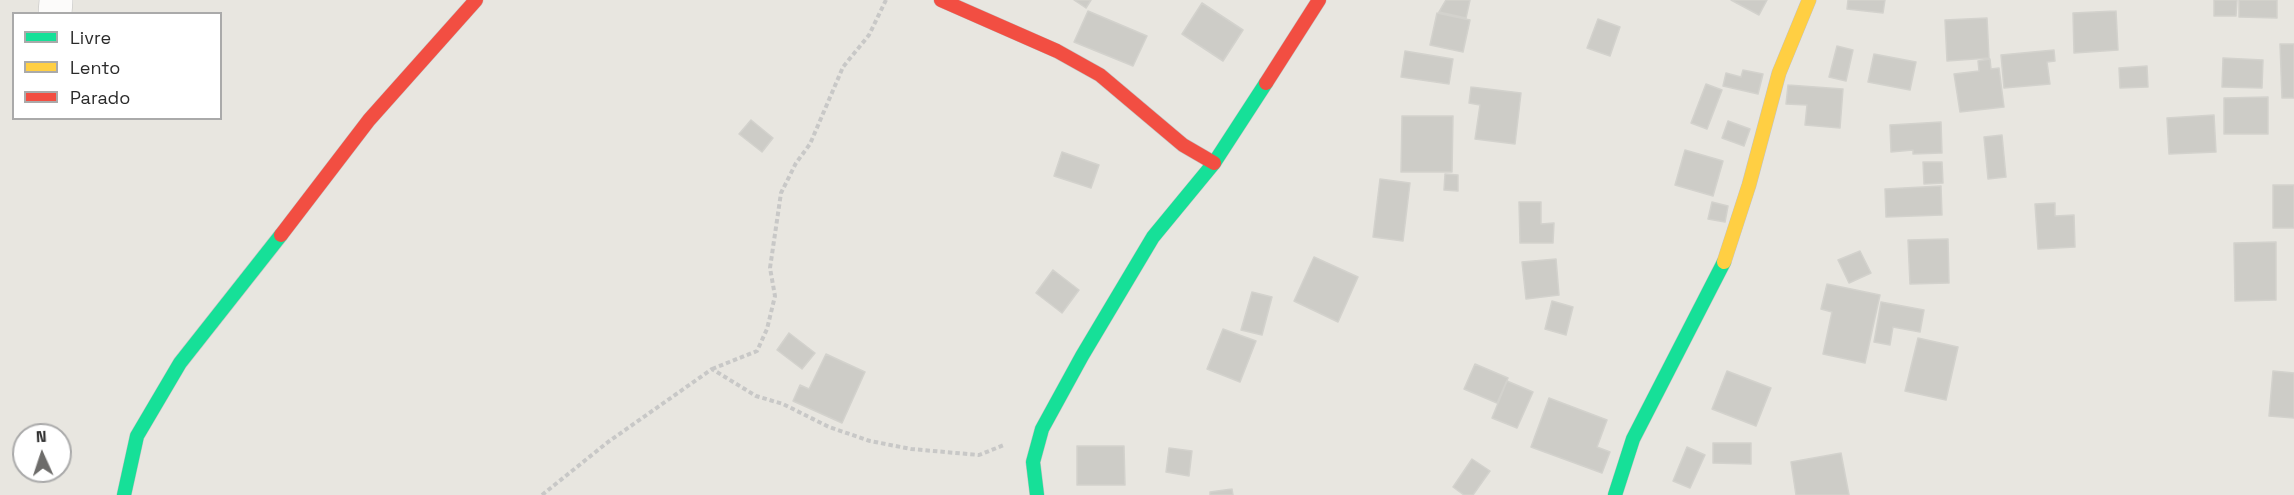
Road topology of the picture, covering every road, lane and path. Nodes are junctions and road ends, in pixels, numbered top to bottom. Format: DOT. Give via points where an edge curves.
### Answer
graph roads {
  1 [pos="476,0"];
  2 [pos="886,0"];
  3 [pos="941,0"];
  4 [pos="1319,0"];
  5 [pos="1809,0"];
  6 [pos="1214,163"];
  7 [pos="712,369"];
  8 [pos="1042,429"];
  9 [pos="124,495"];
  10 [pos="542,495"];
  11 [pos="1037,495"];
  12 [pos="1615,495"];
  1 -- 9 [label="street" via="369,120 180,363 137,436"];
  2 -- 7 [label="path" via="869,35 843,67 810,144 781,193 770,268 775,296 757,351"];
  3 -- 6 [label="street" via="1057,51 1100,75 1183,145"];
  4 -- 6 [label="street"];
  5 -- 12 [label="street" via="1779,73 1724,262 1633,439"];
  6 -- 8 [label="street" via="1153,237"];
  7 -- 8 [label="path" via="756,396 783,404 829,427 911,449 980,455"];
  7 -- 10 [label="path" via="608,442"];
  8 -- 11 [label="street" via="1033,462"];
}
